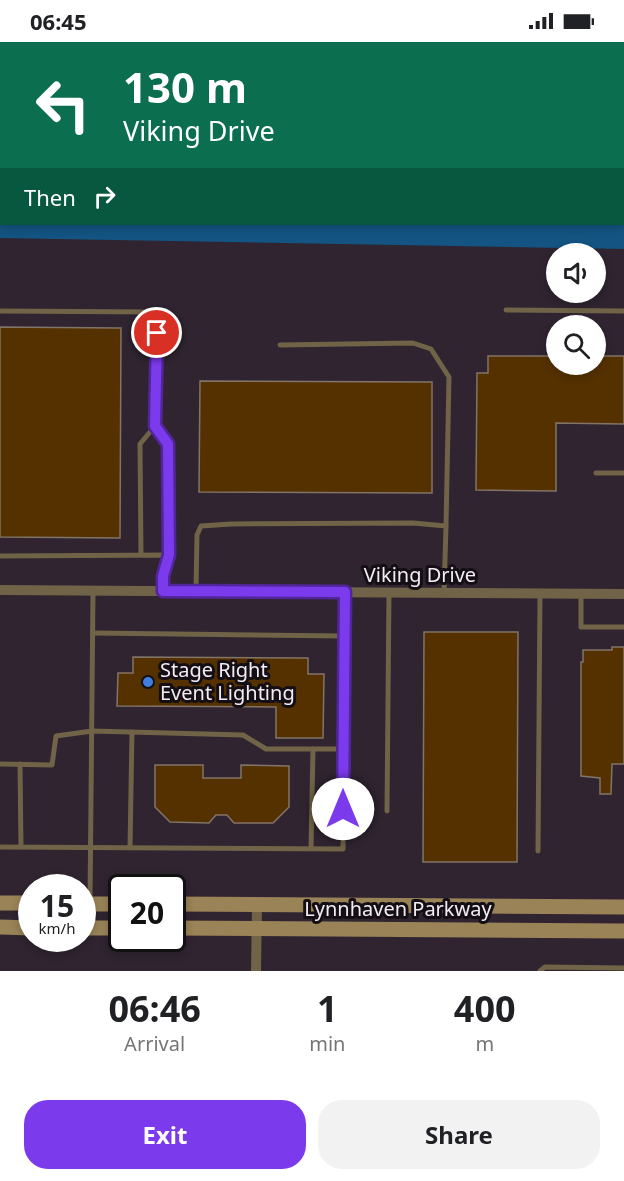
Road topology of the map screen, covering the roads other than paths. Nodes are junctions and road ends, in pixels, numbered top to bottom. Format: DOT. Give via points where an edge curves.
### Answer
graph roads {
  1 [pos="506,310"];
  2 [pos="624,310"];
  3 [pos="0,311"];
  4 [pos="280,345"];
  5 [pos="155,426"];
  6 [pos="596,473"];
  7 [pos="624,473"];
  8 [pos="446,526"];
  9 [pos="141,555"];
  10 [pos="169,555"];
  11 [pos="0,556"];
  12 [pos="0,590"];
  13 [pos="93,591"];
  14 [pos="163,591"];
  15 [pos="196,591"];
  16 [pos="345,592"];
  17 [pos="389,592"];
  18 [pos="444,593"];
  19 [pos="540,593"];
  20 [pos="581,593"];
  21 [pos="624,594"];
  22 [pos="624,627"];
  23 [pos="93,633"];
  24 [pos="345,636"];
  25 [pos="92,730"];
  26 [pos="132,732"];
  27 [pos="313,749"];
  28 [pos="344,749"];
  29 [pos="0,764"];
  30 [pos="20,764"];
  31 [pos="387,811"];
  32 [pos="0,847"];
  33 [pos="21,847"];
  34 [pos="90,848"];
  35 [pos="130,848"];
  36 [pos="311,848"];
  37 [pos="538,851"];
  38 [pos="88,874"];
  39 [pos="0,903"];
  40 [pos="18,903"];
  41 [pos="186,904"];
  42 [pos="257,905"];
  43 [pos="624,907"];
  44 [pos="0,927"];
  45 [pos="18,928"];
  46 [pos="186,928"];
  47 [pos="256,929"];
  48 [pos="624,931"];
  49 [pos="624,968"];
  50 [pos="256,971"];
  51 [pos="540,971"];
  1 -- 2 [label="lane"];
  3 -- 5 [label="lane" via="153,312 157,318"];
  4 -- 8 [label="lane" via="413,343 431,349 449,377"];
  5 -- 9 [label="lane" via="140,444"];
  5 -- 10 [label="lane" via="168,444"];
  6 -- 7 [label="lane"];
  8 -- 15 [label="lane" via="201,526 197,535"];
  8 -- 18 [label="lane"];
  9 -- 10 [label="lane"];
  9 -- 11 [label="lane"];
  10 -- 14 [label="lane"];
  12 -- 13 [label="street, Viking Drive"];
  13 -- 14 [label="street, Viking Drive"];
  13 -- 23 [label="lane"];
  14 -- 15 [label="street, Viking Drive"];
  15 -- 16 [label="street, Viking Drive"];
  16 -- 17 [label="street, Viking Drive"];
  16 -- 24 [label="lane"];
  17 -- 18 [label="street, Viking Drive"];
  17 -- 31 [label="lane"];
  18 -- 19 [label="street, Viking Drive"];
  19 -- 20 [label="street, Viking Drive"];
  19 -- 37 [label="lane"];
  20 -- 21 [label="street, Viking Drive"];
  20 -- 22 [label="lane" via="580,627"];
  23 -- 24 [label="lane"];
  23 -- 25 [label="lane"];
  24 -- 28 [label="lane"];
  25 -- 26 [label="lane"];
  25 -- 30 [label="lane" via="56,736 52,765"];
  25 -- 34 [label="lane"];
  26 -- 27 [label="lane" via="243,735 266,749"];
  26 -- 35 [label="lane"];
  27 -- 28 [label="lane"];
  27 -- 36 [label="lane"];
  28 -- 36 [label="lane" via="343,849"];
  29 -- 30 [label="lane"];
  30 -- 33 [label="lane"];
  32 -- 33 [label="lane"];
  33 -- 34 [label="lane"];
  34 -- 35 [label="lane"];
  34 -- 38 [label="lane"];
  35 -- 36 [label="lane"];
  39 -- 40 [label="main road"];
  41 -- 42 [label="main road, Lynnhaven Parkway"];
  42 -- 43 [label="main road, Lynnhaven Parkway"];
  42 -- 47 [label="street"];
  44 -- 45 [label="main road"];
  46 -- 47 [label="main road, Lynnhaven Parkway"];
  47 -- 48 [label="main road, Lynnhaven Parkway"];
  47 -- 50 [label="street"];
  49 -- 51 [label="lane" via="545,967"];
}
